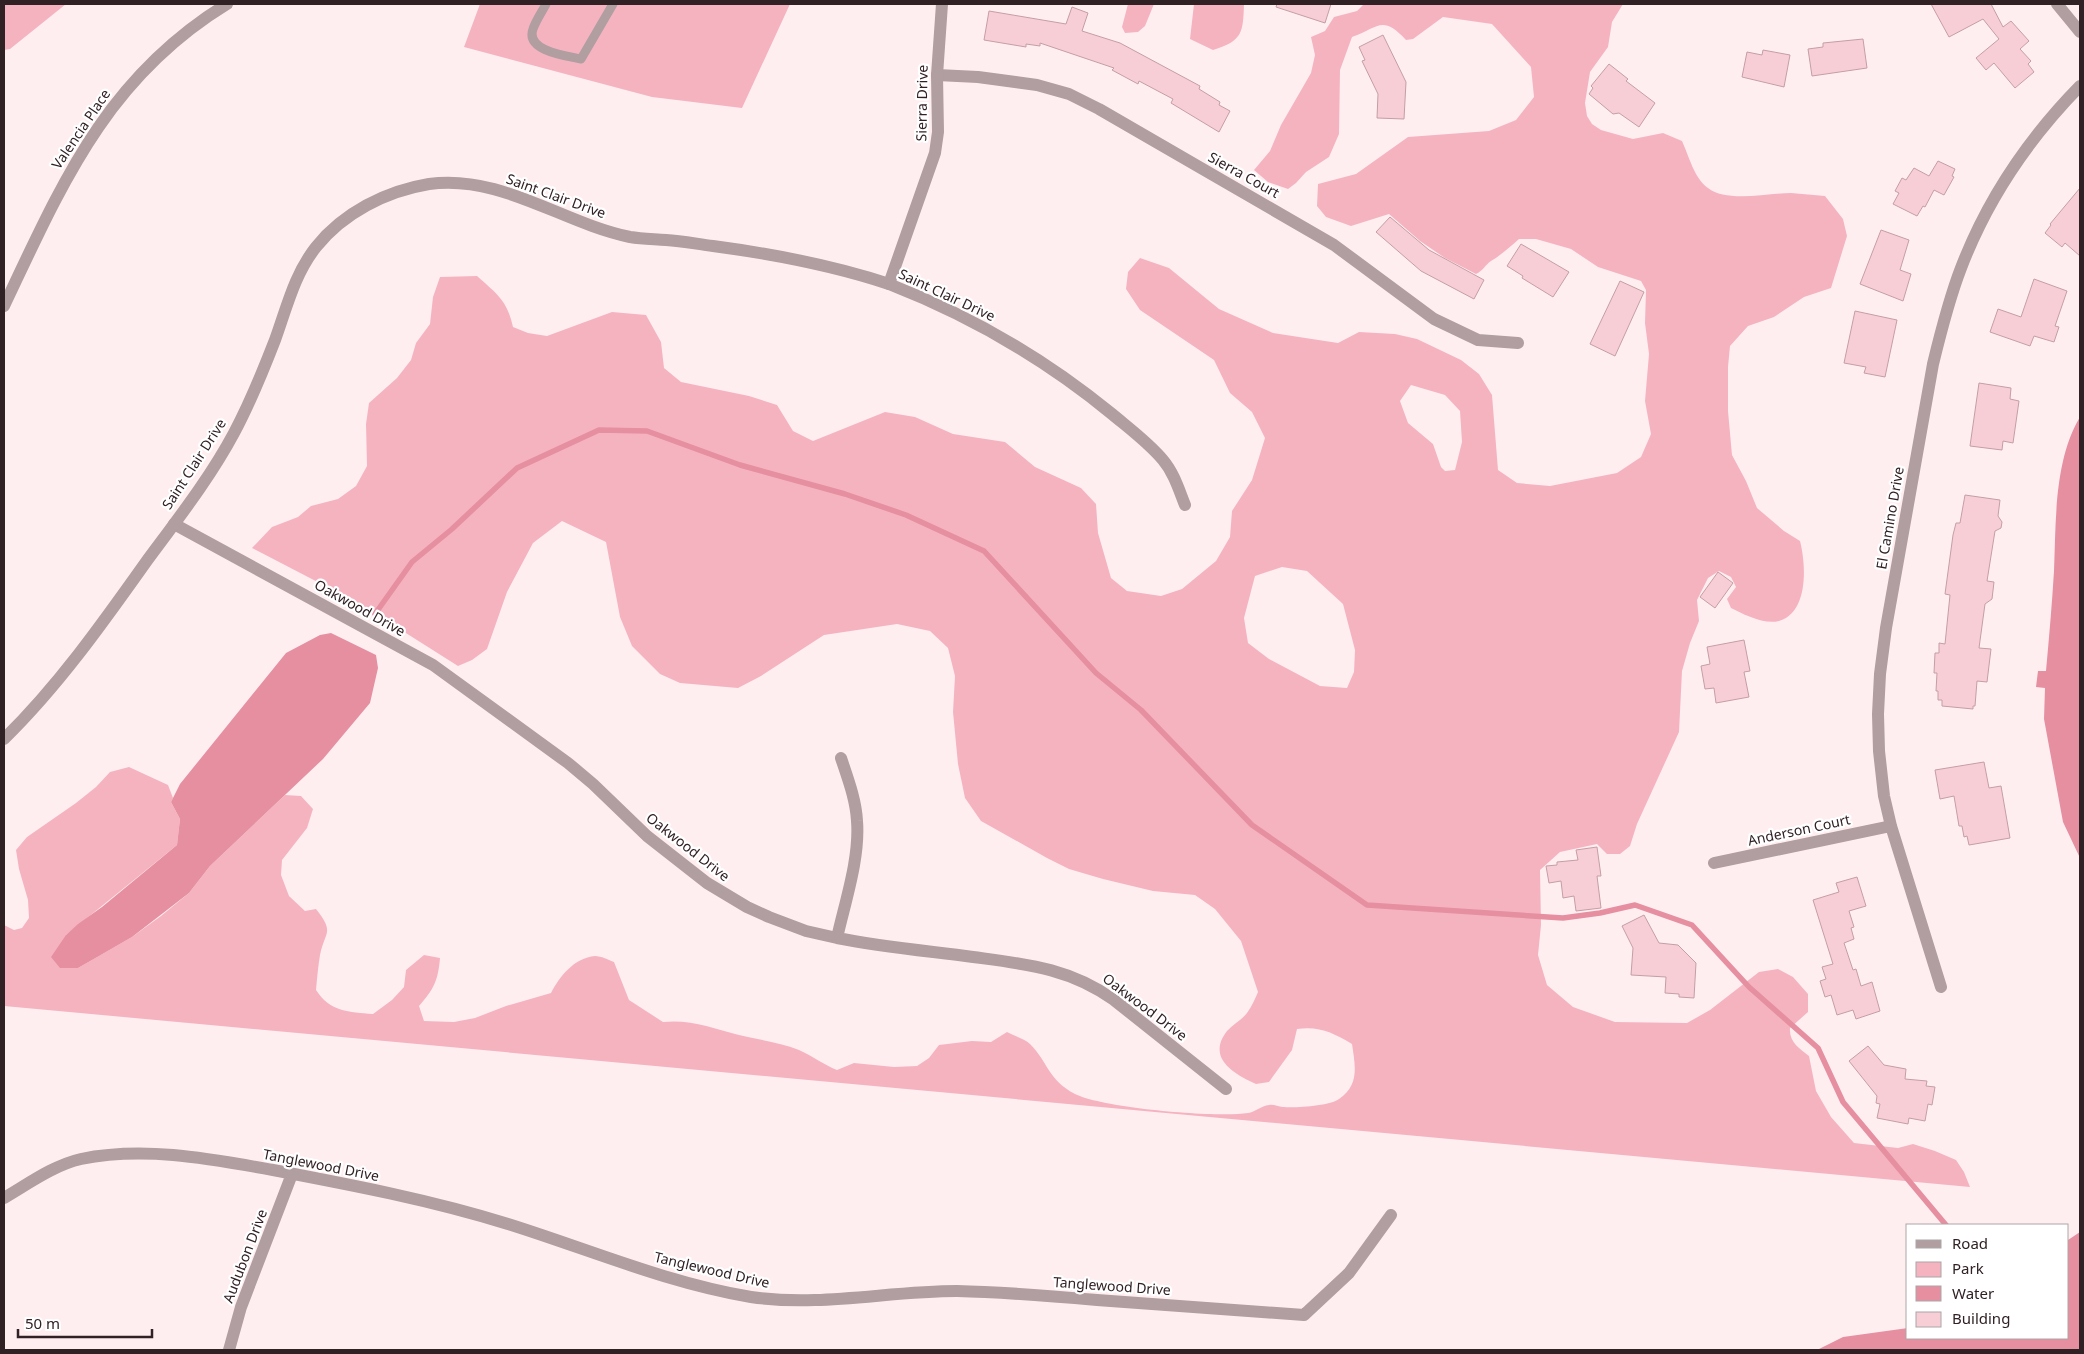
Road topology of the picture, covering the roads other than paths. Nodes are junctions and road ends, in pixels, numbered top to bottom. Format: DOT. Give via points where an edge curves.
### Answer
graph roads {
  1 [pos="227,4"];
  2 [pos="546,4"];
  3 [pos="614,4"];
  4 [pos="942,4"];
  5 [pos="2058,4"];
  6 [pos="2080,32"];
  7 [pos="937,75"];
  8 [pos="2080,86"];
  9 [pos="889,284"];
  10 [pos="4,306"];
  11 [pos="1518,343"];
  12 [pos="1185,505"];
  13 [pos="174,524"];
  14 [pos="4,739"];
  15 [pos="842,758"];
  16 [pos="1890,826"];
  17 [pos="1714,863"];
  18 [pos="837,938"];
  19 [pos="1941,987"];
  20 [pos="1226,1089"];
  21 [pos="292,1174"];
  22 [pos="4,1198"];
  23 [pos="1391,1215"];
  24 [pos="229,1350"];
  1 -- 10 [label="street, Valencia Place" via="176,39 114,105 82,150 59,191"];
  2 -- 3 [label="lane" via="531,34 534,41 539,47 581,59"];
  4 -- 7 [label="street, Sierra Drive"];
  5 -- 6 [label="street"];
  7 -- 9 [label="street, Sierra Drive" via="935,153"];
  7 -- 11 [label="street, Sierra Court" via="1019,82 1069,94 1304,227 1370,270 1440,322 1478,340"];
  8 -- 16 [label="street, El Camino Drive" via="2035,138 1998,192 1961,268 1943,324 1914,462 1880,674 1879,751"];
  9 -- 12 [label="street, Saint Clair Drive" via="1008,341 1080,387 1164,461"];
  9 -- 13 [label="street, Saint Clair Drive" via="817,263 622,235 489,188 441,184 395,193 344,219 316,247 292,287 263,372 234,432"];
  13 -- 14 [label="street, Saint Clair Drive" via="46,696"];
  13 -- 18 [label="street, Oakwood Drive" via="433,665 568,763 647,836 707,883 769,917"];
  15 -- 18 [label="street" via="855,804 858,833"];
  16 -- 17 [label="street, Anderson Court"];
  16 -- 19 [label="street, El Camino Drive"];
  18 -- 20 [label="street, Oakwood Drive" via="1028,965 1078,978 1114,1000"];
  21 -- 22 [label="street, Tanglewood Drive" via="181,1156 110,1156 67,1164"];
  21 -- 23 [label="street, Tanglewood Drive" via="448,1207 685,1282 750,1296 788,1300 974,1292 1304,1315 1349,1273"];
  21 -- 24 [label="street, Audubon Drive" via="241,1307"];
}
